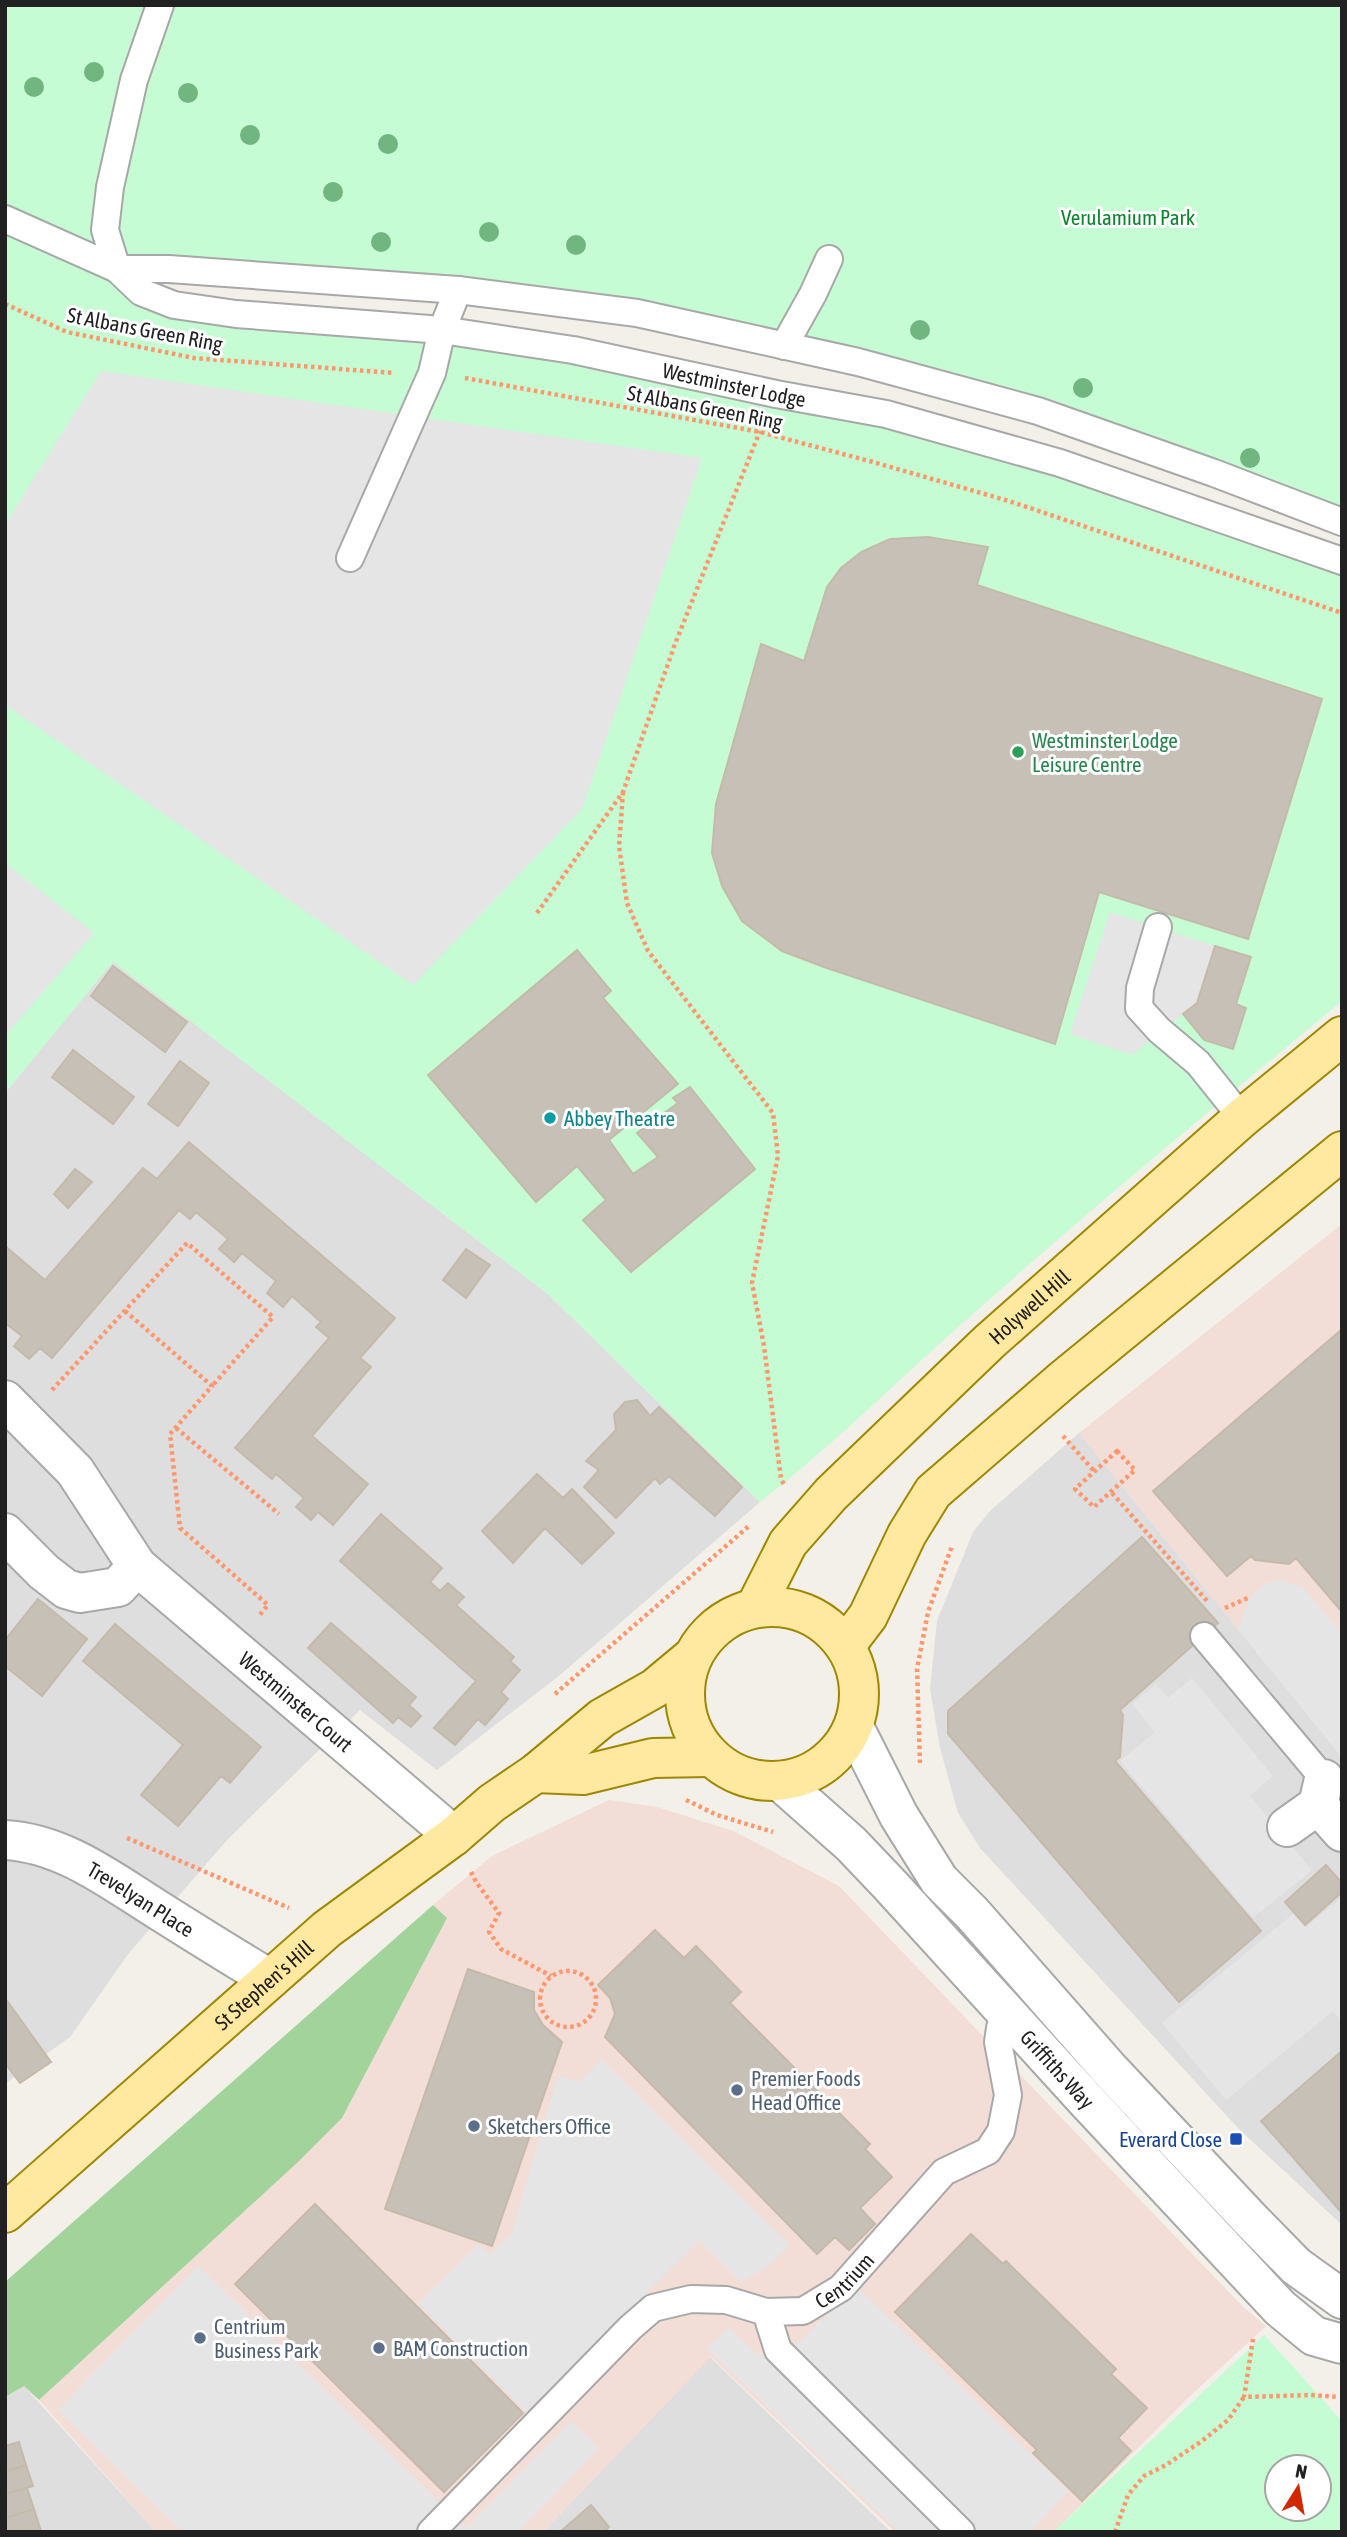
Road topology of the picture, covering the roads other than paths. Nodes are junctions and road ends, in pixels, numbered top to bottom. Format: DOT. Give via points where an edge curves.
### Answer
graph roads {
  1 [pos="160,5"];
  2 [pos="5,219"];
  3 [pos="829,259"];
  4 [pos="117,269"];
  5 [pos="458,290"];
  6 [pos="442,330"];
  7 [pos="784,346"];
  8 [pos="1342,522"];
  9 [pos="350,558"];
  10 [pos="1342,561"];
  11 [pos="1158,927"];
  12 [pos="1342,1036"];
  13 [pos="1242,1118"];
  14 [pos="1342,1151"];
  15 [pos="5,1400"];
  16 [pos="5,1533"];
  17 [pos="137,1566"];
  18 [pos="755,1608"];
  19 [pos="1204,1636"];
  20 [pos="846,1645"];
  21 [pos="691,1658"];
  22 [pos="854,1727"];
  23 [pos="710,1757"];
  24 [pos="536,1773"];
  25 [pos="781,1782"];
  26 [pos="1328,1805"];
  27 [pos="1287,1827"];
  28 [pos="454,1836"];
  29 [pos="5,1840"];
  30 [pos="270,1979"];
  31 [pos="1007,2011"];
  32 [pos="5,2213"];
  33 [pos="1342,2300"];
  34 [pos="766,2312"];
  35 [pos="1342,2344"];
  36 [pos="431,2532"];
  37 [pos="961,2532"];
  1 -- 4 [label="lane" via="134,80 110,187 105,230"];
  2 -- 4 [label="lane, Westminster Lodge"];
  3 -- 7 [label="lane"];
  4 -- 5 [label="lane, Westminster Lodge"];
  4 -- 6 [label="lane, Westminster Lodge" via="141,292 174,305"];
  5 -- 6 [label="lane"];
  5 -- 7 [label="lane, Westminster Lodge" via="636,313"];
  6 -- 9 [label="lane" via="432,373"];
  6 -- 10 [label="lane, Westminster Lodge" via="573,350 886,414 1060,463"];
  7 -- 8 [label="lane, Westminster Lodge" via="1038,411"];
  11 -- 13 [label="lane" via="1140,988 1139,1008 1198,1063"];
  12 -- 13 [label="main road, Holywell Hill"];
  13 -- 18 [label="main road, Holywell Hill" via="989,1342 831,1494 788,1543"];
  14 -- 20 [label="main road" via="933,1492 907,1534 868,1616"];
  15 -- 17 [label="street, Westminster Court" via="75,1471"];
  16 -- 17 [label="street" via="44,1572 66,1589 80,1593 118,1587"];
  17 -- 28 [label="street, Westminster Court"];
  18 -- 20 [label="main road" via="803,1612 830,1628"];
  18 -- 21 [label="main road" via="722,1622"];
  19 -- 26 [label="lane"];
  20 -- 22 [label="main road" via="860,1681"];
  21 -- 23 [label="main road" via="684,1699 695,1737"];
  21 -- 24 [label="main road, St Stephen's Hill" via="655,1688 602,1718"];
  22 -- 25 [label="main road" via="824,1766"];
  22 -- 33 [label="street, Griffiths Way" via="899,1816 939,1880 1249,2218 1296,2266"];
  23 -- 24 [label="main road" via="653,1758 583,1775"];
  23 -- 25 [label="main road" via="751,1780"];
  24 -- 28 [label="main road, St Stephen's Hill"];
  25 -- 31 [label="street, Griffiths Way" via="851,1844"];
  26 -- 27 [label="street"];
  28 -- 30 [label="main road, St Stephen's Hill" via="327,1929"];
  29 -- 30 [label="street, Trevelyan Place" via="33,1843 94,1870"];
  30 -- 32 [label="main road, St Stephen's Hill"];
  31 -- 34 [label="lane, Centrium" via="998,2042 1008,2095 1001,2131 988,2151 944,2172 841,2288 803,2311"];
  31 -- 35 [label="street, Griffiths Way" via="1280,2308 1314,2336"];
  34 -- 36 [label="lane, Centrium" via="726,2300 691,2298 653,2308"];
  34 -- 37 [label="lane" via="778,2350"];
}
